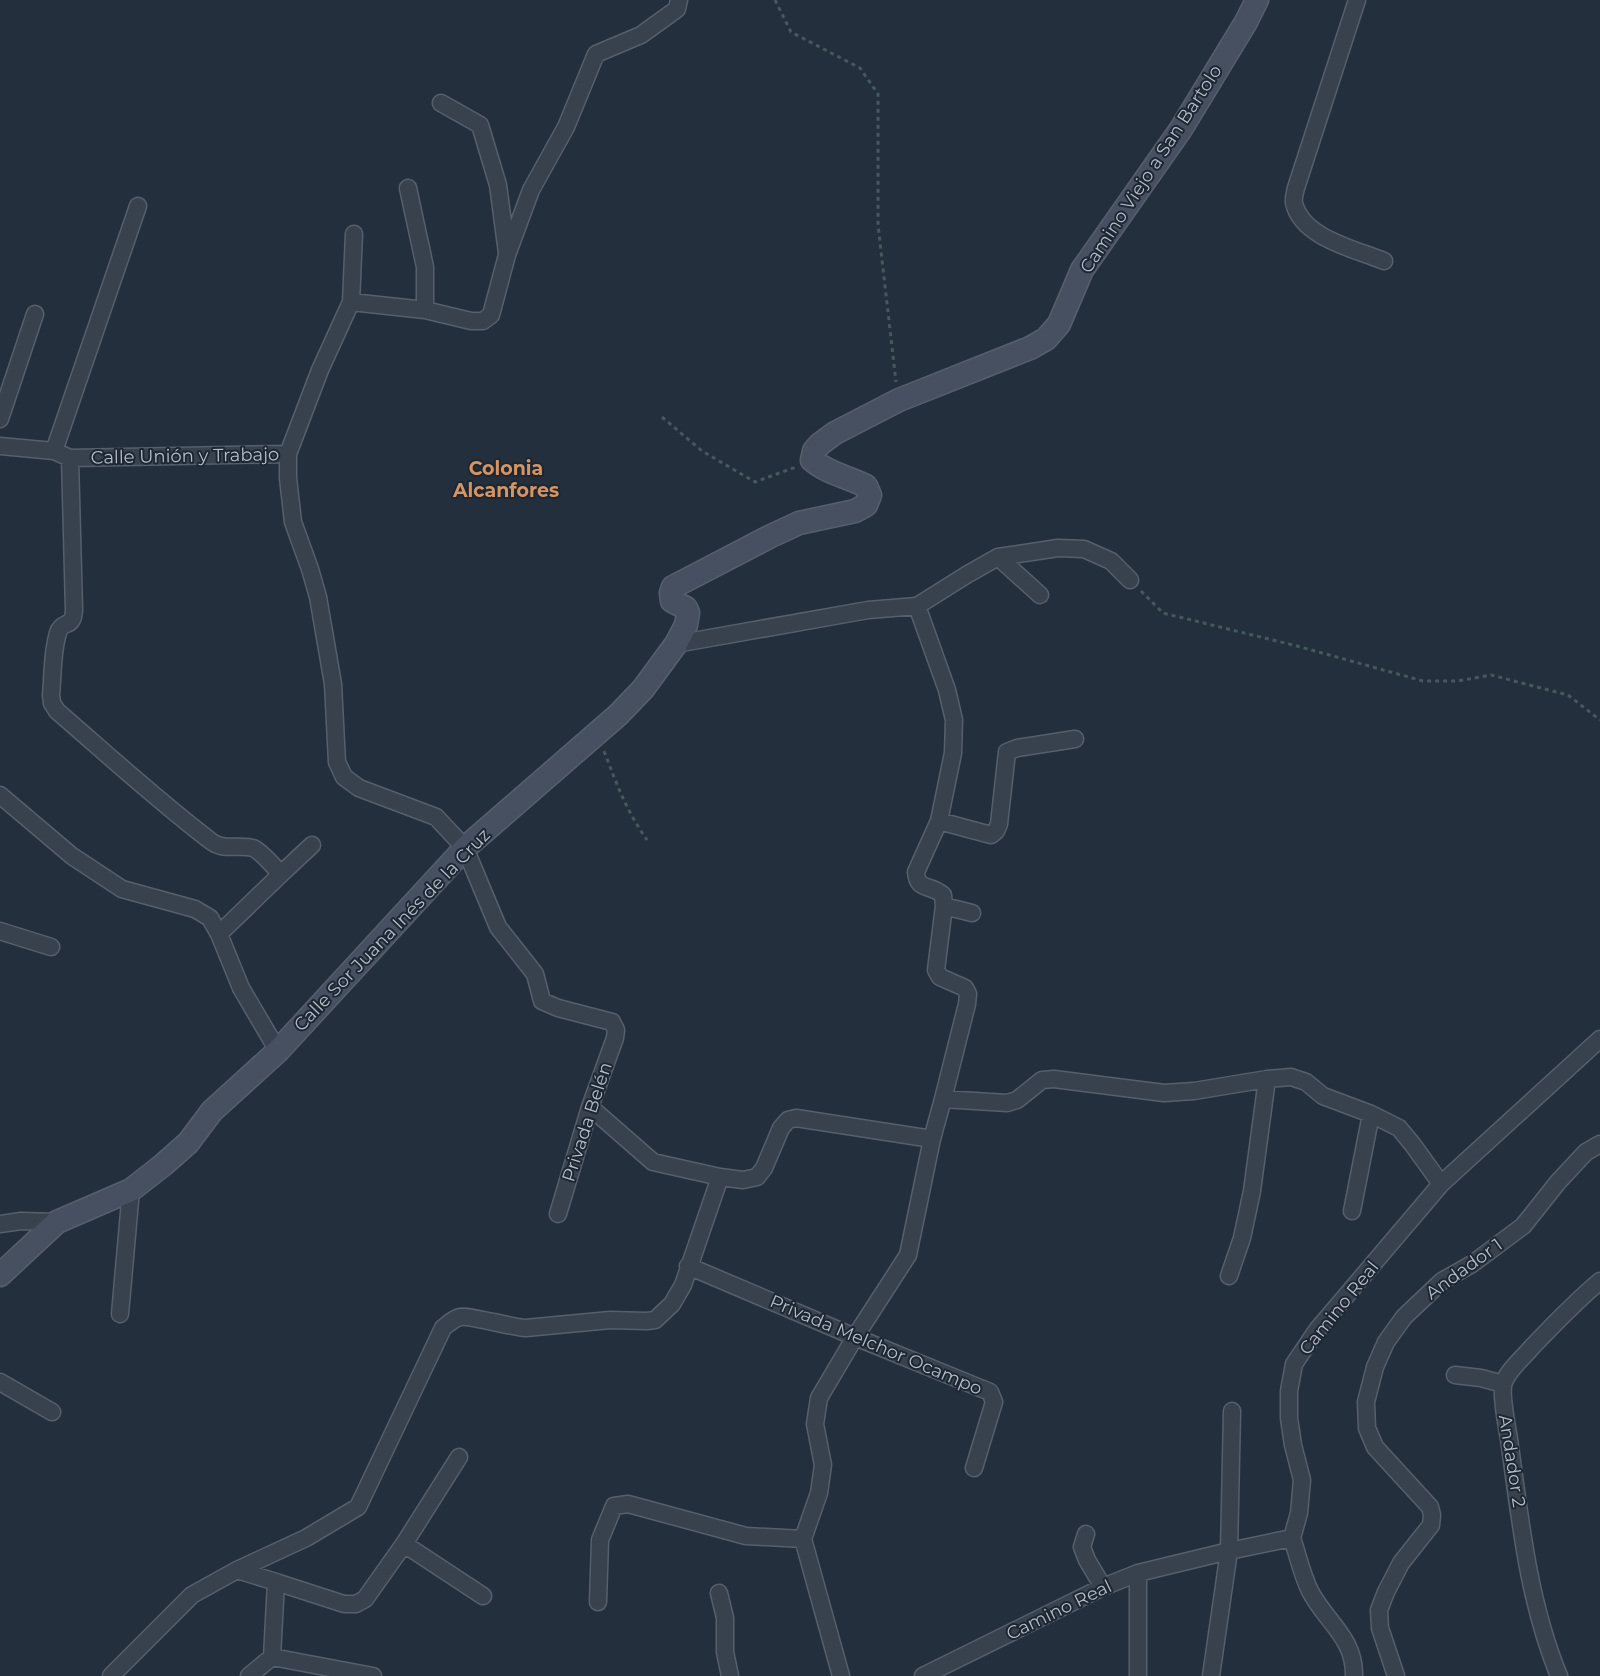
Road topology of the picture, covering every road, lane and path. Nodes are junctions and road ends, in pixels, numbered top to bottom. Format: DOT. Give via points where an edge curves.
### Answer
graph roads {
  1 [pos="679,0"];
  2 [pos="775,0"];
  3 [pos="1256,0"];
  4 [pos="1357,0"];
  5 [pos="441,103"];
  6 [pos="408,188"];
  7 [pos="138,206"];
  8 [pos="354,234"];
  9 [pos="507,256"];
  10 [pos="1384,261"];
  11 [pos="351,302"];
  12 [pos="425,310"];
  13 [pos="35,314"];
  14 [pos="898,400"];
  15 [pos="662,417"];
  16 [pos="0,419"];
  17 [pos="0,446"];
  18 [pos="54,451"];
  19 [pos="288,454"];
  20 [pos="70,458"];
  21 [pos="812,460"];
  22 [pos="998,557"];
  23 [pos="1130,580"];
  24 [pos="1040,596"];
  25 [pos="917,606"];
  26 [pos="676,644"];
  27 [pos="1600,720"];
  28 [pos="597,733"];
  29 [pos="1075,739"];
  30 [pos="0,795"];
  31 [pos="939,820"];
  32 [pos="647,840"];
  33 [pos="312,845"];
  34 [pos="466,848"];
  35 [pos="280,874"];
  36 [pos="944,906"];
  37 [pos="972,913"];
  38 [pos="0,932"];
  39 [pos="219,934"];
  40 [pos="51,947"];
  41 [pos="1600,1039"];
  42 [pos="278,1050"];
  43 [pos="1267,1079"];
  44 [pos="943,1099"];
  45 [pos="590,1107"];
  46 [pos="1372,1114"];
  47 [pos="932,1140"];
  48 [pos="1600,1144"];
  49 [pos="720,1177"];
  50 [pos="1441,1184"];
  51 [pos="130,1190"];
  52 [pos="1352,1211"];
  53 [pos="558,1214"];
  54 [pos="56,1222"];
  55 [pos="0,1224"];
  56 [pos="688,1266"];
  57 [pos="0,1274"];
  58 [pos="1229,1276"];
  59 [pos="1600,1281"];
  60 [pos="120,1314"];
  61 [pos="855,1338"];
  62 [pos="1455,1375"];
  63 [pos="0,1382"];
  64 [pos="1503,1384"];
  65 [pos="52,1412"];
  66 [pos="1232,1412"];
  67 [pos="459,1457"];
  68 [pos="974,1468"];
  69 [pos="1086,1534"];
  70 [pos="1292,1538"];
  71 [pos="803,1539"];
  72 [pos="404,1544"];
  73 [pos="1229,1551"];
  74 [pos="237,1570"];
  75 [pos="1138,1573"];
  76 [pos="276,1582"];
  77 [pos="1103,1587"];
  78 [pos="719,1593"];
  79 [pos="483,1596"];
  80 [pos="598,1602"];
  81 [pos="272,1657"];
  82 [pos="111,1676"];
  83 [pos="249,1676"];
  84 [pos="373,1676"];
  85 [pos="730,1676"];
  86 [pos="841,1676"];
  87 [pos="923,1676"];
  88 [pos="1138,1676"];
  89 [pos="1212,1676"];
  90 [pos="1354,1676"];
  91 [pos="1396,1676"];
  92 [pos="1559,1676"];
  1 -- 9 [label="street" via="678,9 641,35 596,54 566,127 531,190"];
  2 -- 14 [label="path" via="791,32 860,68 878,94 878,225"];
  3 -- 14 [label="street, Camino Viejo a San Bartolo" via="1181,128 1082,270 1059,324 1046,339"];
  4 -- 10 [label="street" via="1294,202 1301,220 1320,236"];
  5 -- 9 [label="street" via="480,125 498,185"];
  6 -- 12 [label="street" via="425,267"];
  7 -- 18 [label="street"];
  8 -- 11 [label="street"];
  9 -- 12 [label="street" via="491,315 483,321"];
  11 -- 12 [label="street"];
  11 -- 19 [label="street" via="320,370"];
  13 -- 16 [label="street"];
  14 -- 21 [label="street, Camino Viejo a San Bartolo" via="820,444"];
  15 -- 21 [label="path" via="702,451 755,482"];
  17 -- 18 [label="street, Calle Unión y Trabajo"];
  18 -- 20 [label="street, Calle Unión y Trabajo"];
  19 -- 20 [label="street, Calle Unión y Trabajo"];
  19 -- 34 [label="street, Calle Unión y Trabajo" via="293,522 318,597 332,684 338,762 344,777 359,788 436,817"];
  20 -- 35 [label="street" via="74,619 64,624 58,633 52,703 57,711 214,844 252,848"];
  21 -- 26 [label="street" via="820,467 866,486 870,495 866,505 855,511 799,523 673,587 672,601 688,612 686,625"];
  22 -- 23 [label="street" via="1058,548 1084,549 1111,561"];
  22 -- 24 [label="street"];
  22 -- 25 [label="street"];
  23 -- 27 [label="path" via="1163,613 1423,681 1458,681 1491,675 1568,695"];
  25 -- 26 [label="street" via="868,610"];
  25 -- 31 [label="street" via="947,690 954,720 953,753"];
  26 -- 28 [label="street, Calle Sor Juana Inés de la Cruz" via="643,689"];
  28 -- 32 [label="path" via="621,796"];
  28 -- 34 [label="street, Calle Sor Juana Inés de la Cruz"];
  29 -- 31 [label="street" via="1007,752 999,824 990,835"];
  30 -- 39 [label="street" via="72,856 122,889 195,908 210,918"];
  31 -- 36 [label="street" via="916,872 921,885 936,889 943,895"];
  33 -- 35 [label="street"];
  34 -- 42 [label="street, Calle Sor Juana Inés de la Cruz"];
  34 -- 45 [label="street, Privada Belén" via="498,928 535,974 542,1001 612,1022 616,1030 616,1038"];
  35 -- 39 [label="street"];
  36 -- 37 [label="street"];
  36 -- 44 [label="street" via="936,970 940,977 965,988 968,994"];
  38 -- 40 [label="street"];
  39 -- 42 [label="street" via="241,988"];
  41 -- 50 [label="street, Camino Real"];
  42 -- 51 [label="street, Calle Sor Juana Inés de la Cruz" via="212,1111 188,1143"];
  43 -- 44 [label="street" via="1164,1093 1054,1079 1042,1080 1017,1100 1007,1103"];
  43 -- 46 [label="street" via="1291,1077 1306,1082 1323,1096"];
  43 -- 58 [label="street" via="1252,1191 1242,1238"];
  44 -- 47 [label="street"];
  45 -- 49 [label="street" via="653,1162"];
  45 -- 53 [label="street, Privada Belén"];
  46 -- 50 [label="street" via="1399,1128"];
  46 -- 52 [label="street"];
  47 -- 49 [label="street" via="796,1118 788,1120 781,1128 757,1177 742,1180"];
  47 -- 61 [label="street" via="908,1255"];
  48 -- 91 [label="street, Andador 1" via="1586,1152 1523,1226 1472,1264 1442,1281 1404,1317 1386,1342 1375,1367 1366,1402 1367,1428 1375,1446 1430,1507 1432,1516 1431,1525 1401,1563 1380,1610 1380,1628"];
  49 -- 56 [label="street"];
  50 -- 70 [label="street, Camino Real" via="1317,1330 1294,1364 1289,1418 1302,1480"];
  51 -- 54 [label="street, Calle Sor Juana Inés de la Cruz"];
  51 -- 60 [label="street"];
  54 -- 55 [label="street"];
  54 -- 57 [label="street, Calle Sor Juana Inés de la Cruz"];
  56 -- 61 [label="street, Privada Melchor Ocampo"];
  56 -- 74 [label="street" via="683,1285 672,1304 655,1320 610,1320 526,1328 461,1317 450,1322 443,1328 358,1507 306,1538"];
  59 -- 64 [label="street" via="1578,1299 1514,1367"];
  61 -- 68 [label="street, Privada Melchor Ocampo" via="990,1392 994,1402"];
  61 -- 71 [label="street" via="819,1398 815,1424 823,1465 819,1493"];
  62 -- 64 [label="street"];
  63 -- 65 [label="street"];
  64 -- 92 [label="street, Andador 2" via="1534,1598"];
  66 -- 73 [label="street"];
  67 -- 72 [label="street"];
  69 -- 77 [label="street" via="1082,1548"];
  70 -- 73 [label="street, Camino Real"];
  70 -- 90 [label="street" via="1310,1591 1350,1647"];
  71 -- 80 [label="street" via="746,1536 628,1504 614,1506 600,1540"];
  71 -- 86 [label="street"];
  72 -- 76 [label="street" via="365,1599 356,1604 344,1604"];
  72 -- 79 [label="street"];
  73 -- 75 [label="street, Camino Real"];
  73 -- 89 [label="street"];
  74 -- 76 [label="street"];
  74 -- 82 [label="street" via="192,1595"];
  75 -- 77 [label="street, Camino Real"];
  75 -- 88 [label="street"];
  76 -- 81 [label="street"];
  77 -- 87 [label="street, Camino Real"];
  78 -- 85 [label="street" via="725,1618 725,1652"];
  81 -- 83 [label="street"];
  81 -- 84 [label="street"];
}
